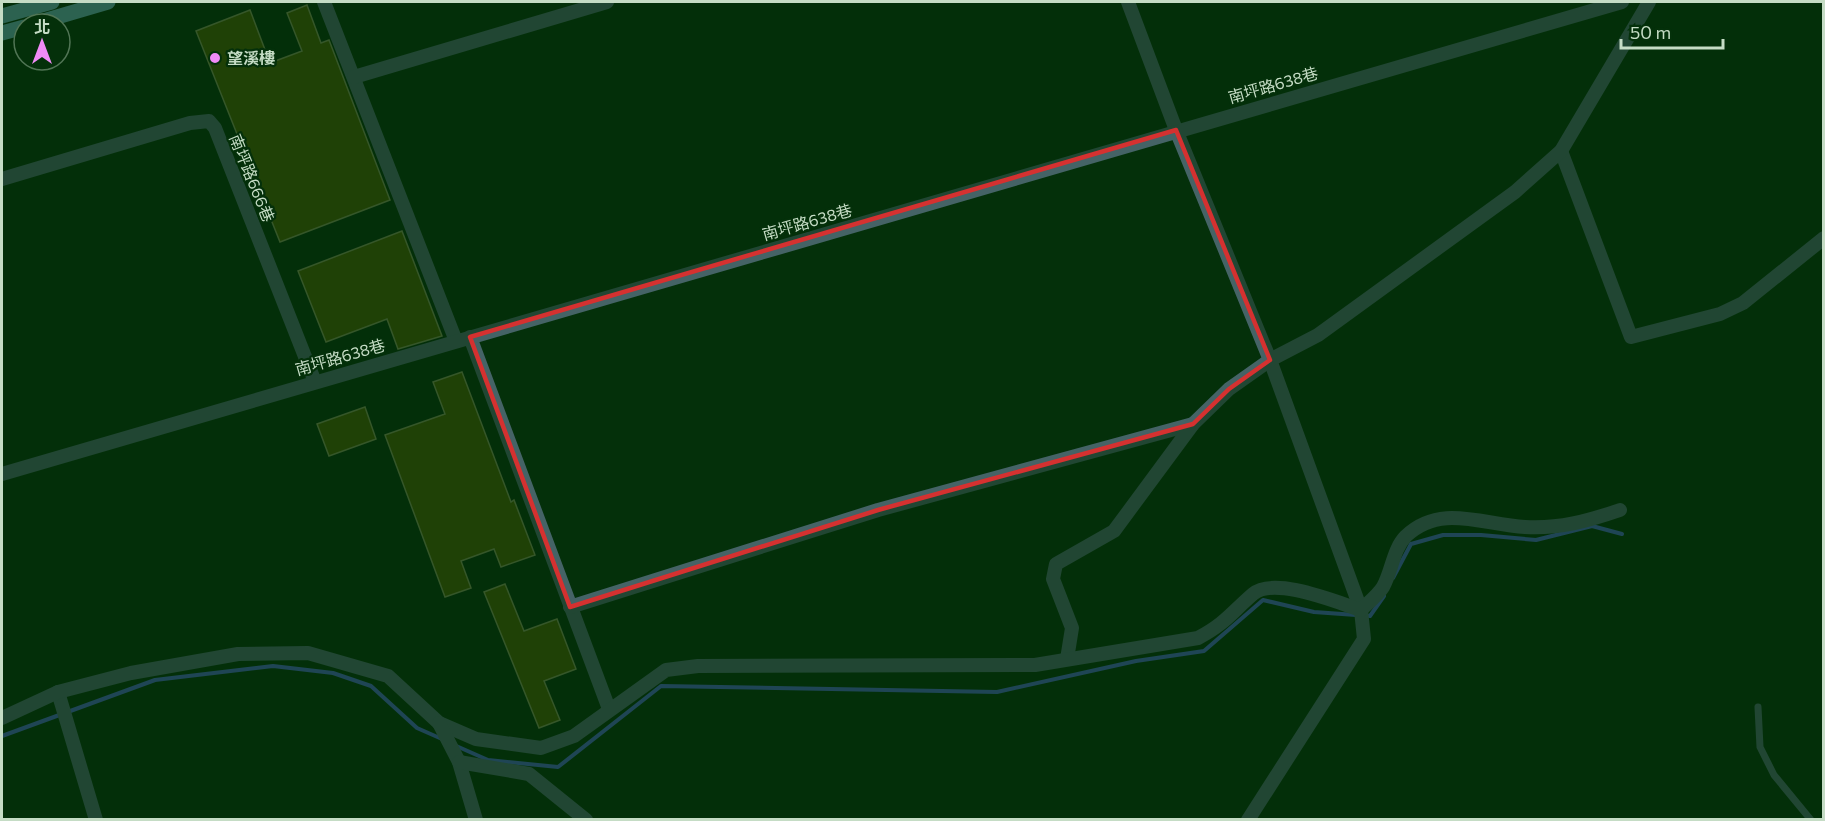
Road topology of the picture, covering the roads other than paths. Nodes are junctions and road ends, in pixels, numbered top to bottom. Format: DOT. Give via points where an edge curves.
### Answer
graph roads {
  1 [pos="51,2"];
  2 [pos="108,2"];
  3 [pos="324,2"];
  4 [pos="606,2"];
  5 [pos="1128,2"];
  6 [pos="1622,2"];
  7 [pos="1649,2"];
  8 [pos="72,13"];
  9 [pos="2,16"];
  10 [pos="354,77"];
  11 [pos="1176,130"];
  12 [pos="1561,151"];
  13 [pos="2,179"];
  14 [pos="1824,238"];
  15 [pos="470,337"];
  16 [pos="456,342"];
  17 [pos="1270,360"];
  18 [pos="315,382"];
  19 [pos="1193,424"];
  20 [pos="2,474"];
  21 [pos="1620,510"];
  22 [pos="570,607"];
  23 [pos="1361,610"];
  24 [pos="1067,659"];
  25 [pos="58,693"];
  26 [pos="1758,707"];
  27 [pos="609,709"];
  28 [pos="2,718"];
  29 [pos="440,723"];
  30 [pos="459,762"];
  31 [pos="96,819"];
  32 [pos="476,819"];
  33 [pos="586,819"];
  34 [pos="1248,819"];
  35 [pos="1810,819"];
  1 -- 9 [label="main road"];
  2 -- 8 [label="main road"];
  3 -- 10 [label="street"];
  4 -- 10 [label="street"];
  5 -- 11 [label="street"];
  6 -- 11 [label="street, 南坪路638巷"];
  7 -- 12 [label="street"];
  10 -- 16 [label="street"];
  11 -- 15 [label="street, 南坪路638巷"];
  11 -- 17 [label="street"];
  12 -- 14 [label="street" via="1631,336 1720,314 1743,303"];
  12 -- 17 [label="street" via="1515,192 1318,335"];
  13 -- 18 [label="street, 南坪路666巷" via="190,123 209,121"];
  15 -- 16 [label="street, 南坪路638巷"];
  15 -- 22 [label="street"];
  16 -- 18 [label="street, 南坪路638巷"];
  17 -- 19 [label="street" via="1229,389"];
  17 -- 23 [label="street"];
  18 -- 20 [label="street, 南坪路638巷"];
  19 -- 22 [label="street" via="878,510"];
  19 -- 24 [label="street" via="1114,531 1056,564 1053,579 1072,628"];
  21 -- 23 [label="street" via="1574,525 1525,527 1461,517 1421,524 1404,538 1383,587"];
  22 -- 27 [label="street"];
  23 -- 24 [label="street" via="1304,592 1273,587 1254,592 1222,625 1198,638"];
  23 -- 34 [label="street" via="1364,639"];
  24 -- 27 [label="street" via="1035,665 666,670"];
  25 -- 28 [label="street"];
  25 -- 29 [label="street" via="131,673 238,654 308,653 388,676"];
  25 -- 31 [label="street"];
  26 -- 35 [label="lane" via="1761,747 1774,776"];
  27 -- 29 [label="street" via="574,736 541,748 476,739"];
  29 -- 30 [label="street"];
  30 -- 32 [label="street"];
  30 -- 33 [label="street" via="529,774"];
}
